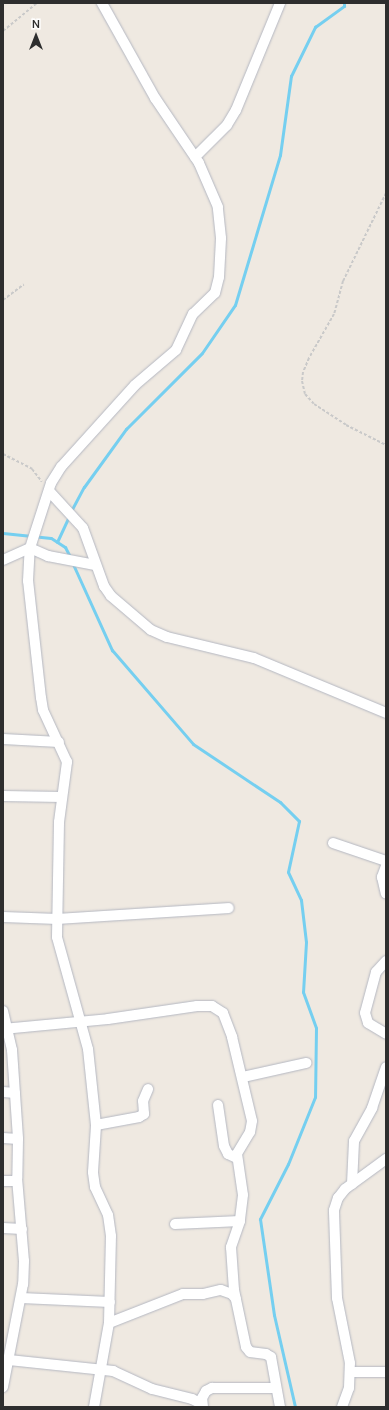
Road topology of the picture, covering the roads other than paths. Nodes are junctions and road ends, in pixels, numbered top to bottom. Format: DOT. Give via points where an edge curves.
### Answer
graph roads {
  1 [pos="102,3"];
  2 [pos="280,3"];
  3 [pos="195,157"];
  4 [pos="49,491"];
  5 [pos="30,548"];
  6 [pos="3,560"];
  7 [pos="95,565"];
  8 [pos="386,713"];
  9 [pos="3,739"];
  10 [pos="59,742"];
  11 [pos="3,796"];
  12 [pos="62,797"];
  13 [pos="333,843"];
  14 [pos="386,862"];
  15 [pos="386,866"];
  16 [pos="386,894"];
  17 [pos="229,908"];
  18 [pos="3,917"];
  19 [pos="58,919"];
  20 [pos="386,961"];
  21 [pos="3,1011"];
  22 [pos="80,1022"];
  23 [pos="6,1029"];
  24 [pos="386,1034"];
  25 [pos="306,1063"];
  26 [pos="386,1067"];
  27 [pos="243,1076"];
  28 [pos="148,1089"];
  29 [pos="3,1092"];
  30 [pos="15,1093"];
  31 [pos="218,1104"];
  32 [pos="96,1125"];
  33 [pos="3,1138"];
  34 [pos="18,1140"];
  35 [pos="237,1158"];
  36 [pos="385,1161"];
  37 [pos="3,1181"];
  38 [pos="17,1181"];
  39 [pos="352,1184"];
  40 [pos="240,1221"];
  41 [pos="175,1224"];
  42 [pos="3,1228"];
  43 [pos="22,1229"];
  44 [pos="21,1298"];
  45 [pos="236,1299"];
  46 [pos="110,1302"];
  47 [pos="109,1323"];
  48 [pos="9,1360"];
  49 [pos="100,1368"];
  50 [pos="350,1372"];
  51 [pos="386,1372"];
  52 [pos="3,1384"];
  53 [pos="274,1388"];
  54 [pos="203,1406"];
  55 [pos="94,1407"];
  56 [pos="280,1407"];
  57 [pos="342,1407"];
  1 -- 3 [label="street" via="155,98"];
  2 -- 3 [label="street" via="236,110 226,125"];
  3 -- 4 [label="street" via="218,207 220,220 221,258 215,293 193,314 176,350 136,385 61,466"];
  4 -- 5 [label="street"];
  4 -- 7 [label="street" via="83,528"];
  5 -- 6 [label="street"];
  5 -- 7 [label="street" via="48,556"];
  5 -- 10 [label="street" via="28,581 41,698 45,715"];
  7 -- 8 [label="street" via="111,596 151,630 167,637 261,660"];
  9 -- 10 [label="street"];
  10 -- 12 [label="street" via="66,762"];
  11 -- 12 [label="street"];
  12 -- 19 [label="street" via="59,822"];
  13 -- 14 [label="street"];
  15 -- 16 [label="street" via="382,877"];
  17 -- 19 [label="street"];
  18 -- 19 [label="street"];
  19 -- 22 [label="street" via="59,947"];
  20 -- 24 [label="street" via="379,968 371,984 365,1013 368,1023"];
  21 -- 23 [label="street"];
  22 -- 23 [label="street"];
  22 -- 27 [label="street" via="212,1006 220,1010 226,1019"];
  22 -- 32 [label="street" via="90,1064"];
  23 -- 30 [label="street"];
  25 -- 27 [label="street"];
  26 -- 39 [label="street" via="372,1108 354,1141"];
  27 -- 35 [label="street" via="252,1121 250,1132 238,1151"];
  28 -- 32 [label="street" via="143,1101 144,1114"];
  29 -- 30 [label="street"];
  30 -- 34 [label="street"];
  31 -- 35 [label="street" via="226,1151"];
  32 -- 46 [label="street" via="93,1172 95,1187 110,1225"];
  33 -- 34 [label="street"];
  34 -- 38 [label="street"];
  35 -- 40 [label="street" via="243,1195"];
  36 -- 39 [label="street"];
  37 -- 38 [label="street"];
  38 -- 43 [label="street"];
  39 -- 50 [label="street" via="338,1198 334,1216 337,1298"];
  40 -- 41 [label="street"];
  40 -- 45 [label="street" via="230,1256"];
  42 -- 43 [label="street"];
  43 -- 44 [label="street" via="24,1272"];
  44 -- 46 [label="street"];
  44 -- 48 [label="street"];
  45 -- 47 [label="street" via="232,1294 221,1290 203,1294 183,1294"];
  45 -- 53 [label="street" via="246,1347 250,1352 271,1357"];
  46 -- 47 [label="street"];
  47 -- 49 [label="street"];
  48 -- 49 [label="street"];
  48 -- 52 [label="street"];
  49 -- 54 [label="street" via="113,1371 152,1389 192,1399"];
  49 -- 55 [label="street"];
  50 -- 51 [label="street"];
  50 -- 57 [label="street" via="349,1388"];
  53 -- 54 [label="street" via="212,1388 206,1391"];
  53 -- 56 [label="street"];
}
